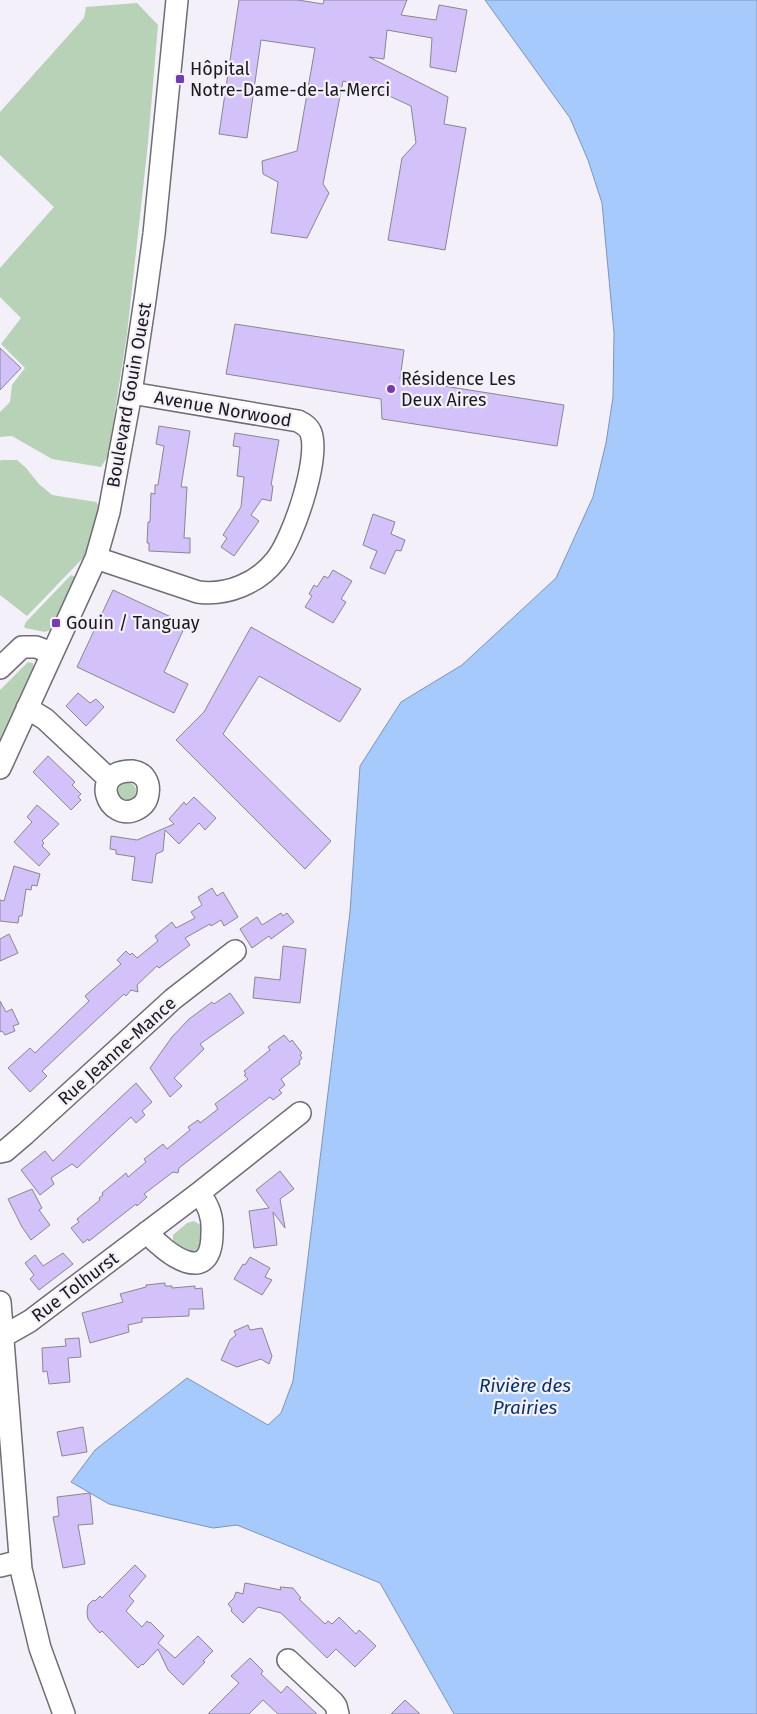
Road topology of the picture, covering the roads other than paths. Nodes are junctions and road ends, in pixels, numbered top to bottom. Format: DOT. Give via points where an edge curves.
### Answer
graph roads {
  1 [pos="177,0"];
  2 [pos="131,393"];
  3 [pos="96,558"];
  4 [pos="52,653"];
  5 [pos="0,668"];
  6 [pos="27,708"];
  7 [pos="0,768"];
  8 [pos="109,779"];
  9 [pos="235,951"];
  10 [pos="300,1113"];
  11 [pos="0,1152"];
  12 [pos="198,1194"];
  13 [pos="147,1232"];
  14 [pos="0,1302"];
  15 [pos="2,1337"];
  16 [pos="10,1564"];
  17 [pos="288,1660"];
  18 [pos="64,1714"];
  19 [pos="338,1714"];
  1 -- 2 [label="street, Boulevard Gouin Ouest" via="154,234"];
  2 -- 3 [label="street, Boulevard Gouin Ouest" via="109,512"];
  2 -- 3 [label="street, Avenue Norwood" via="298,420 308,427 312,438 307,480 297,518 282,551 262,573 234,589 198,592"];
  3 -- 4 [label="street, Boulevard Gouin Ouest"];
  4 -- 5 [label="street" via="36,647 22,647"];
  4 -- 6 [label="street, Boulevard Gouin Ouest"];
  6 -- 7 [label="street, Boulevard Gouin Ouest"];
  6 -- 8 [label="street" via="45,720"];
  9 -- 11 [label="street, Rue Jeanne-Mance" via="173,999 25,1134"];
  10 -- 12 [label="street, Rue Tolhurst"];
  12 -- 13 [label="street, Rue Tolhurst"];
  12 -- 13 [label="street" via="210,1210 212,1222 212,1246 203,1261 191,1263 171,1255"];
  13 -- 15 [label="street, Rue Tolhurst" via="30,1321"];
  14 -- 15 [label="street"];
  15 -- 16 [label="street"];
  16 -- 18 [label="street" via="26,1594 40,1648"];
  17 -- 19 [label="street" via="333,1702"];
}
